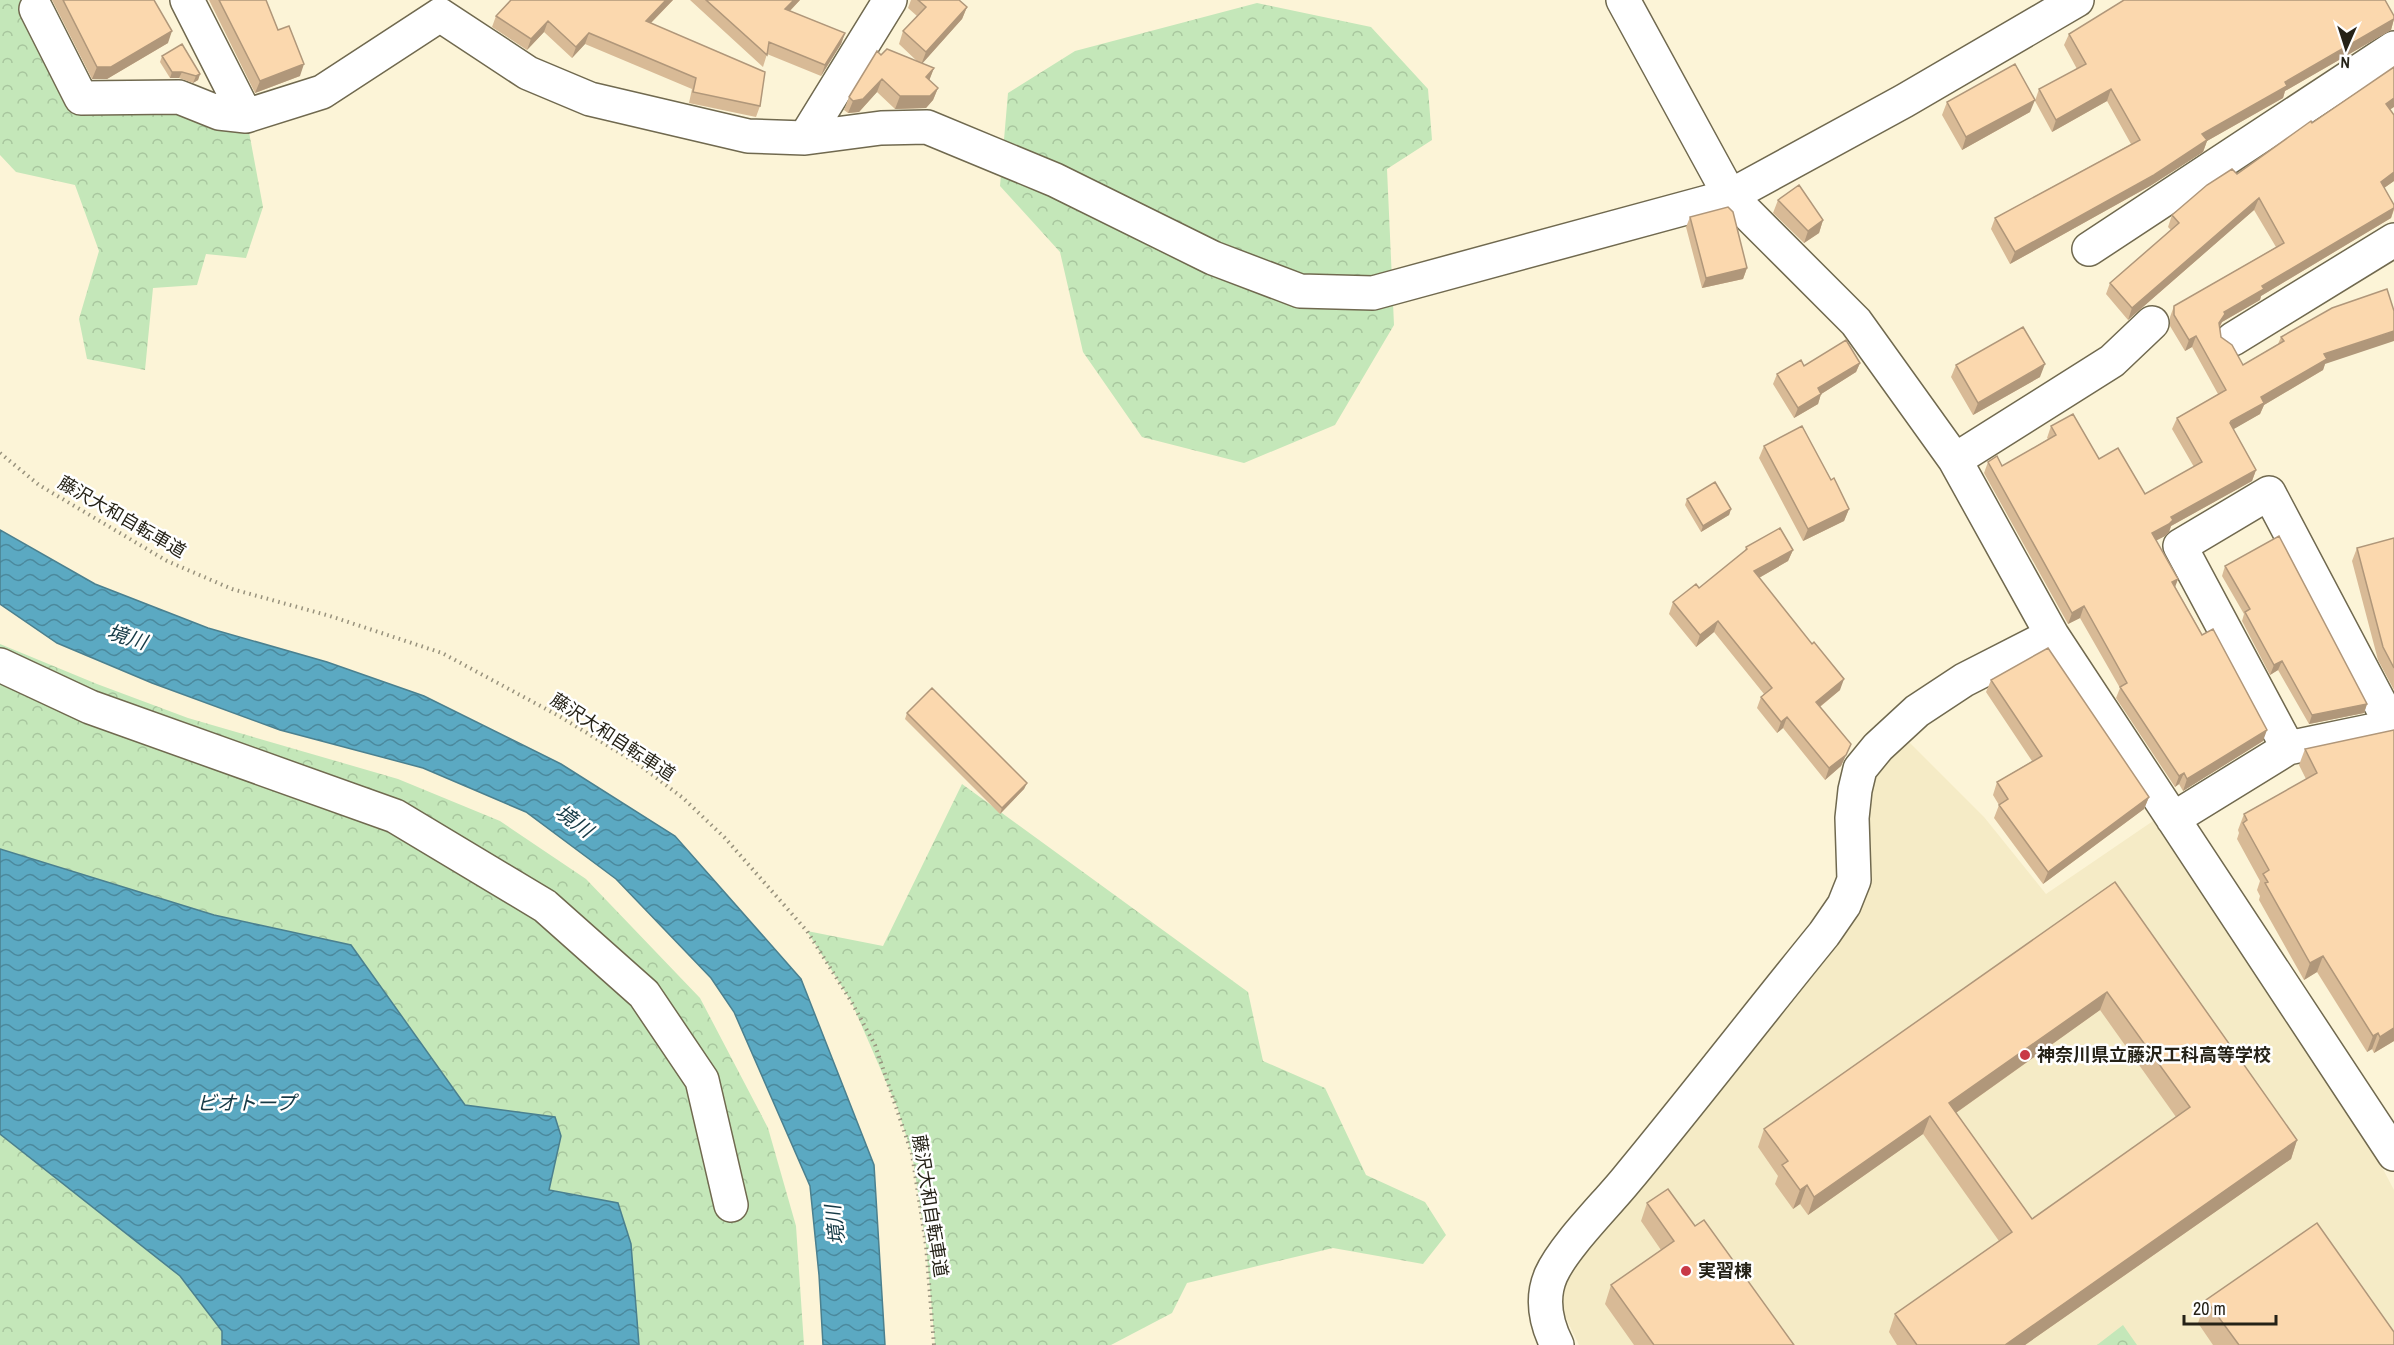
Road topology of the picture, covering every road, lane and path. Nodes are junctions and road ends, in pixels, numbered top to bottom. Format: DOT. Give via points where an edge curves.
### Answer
graph roads {
  1 [pos="187,0"];
  2 [pos="890,0"];
  3 [pos="1623,0"];
  4 [pos="2077,0"];
  5 [pos="38,3"];
  6 [pos="2394,48"];
  7 [pos="246,116"];
  8 [pos="805,138"];
  9 [pos="1730,196"];
  10 [pos="2394,240"];
  11 [pos="2088,249"];
  12 [pos="2152,323"];
  13 [pos="2233,339"];
  14 [pos="0,453"];
  15 [pos="1955,460"];
  16 [pos="2052,635"];
  17 [pos="0,665"];
  18 [pos="2393,726"];
  19 [pos="2288,748"];
  20 [pos="2173,819"];
  21 [pos="2394,1154"];
  22 [pos="731,1205"];
  23 [pos="934,1345"];
  24 [pos="1557,1345"];
  1 -- 7 [label="street"];
  2 -- 8 [label="street"];
  3 -- 9 [label="street"];
  4 -- 9 [label="street"];
  5 -- 7 [label="street" via="81,98 179,97 219,113"];
  6 -- 11 [label="street"];
  7 -- 8 [label="street" via="322,92 441,15 528,73 590,99 748,136"];
  8 -- 9 [label="street" via="881,128 927,127 1055,180 1213,258 1300,291 1373,293"];
  9 -- 15 [label="street" via="1856,322"];
  10 -- 13 [label="street"];
  12 -- 15 [label="street" via="2112,361"];
  14 -- 23 [label="path, 藤沢大和自転車道" via="39,485 167,561 232,589 330,616 452,658 638,764 683,798 725,838 807,931 875,1045 912,1154 926,1245"];
  15 -- 16 [label="street"];
  16 -- 20 [label="street"];
  16 -- 24 [label="street" via="1964,680 1917,711 1860,769 1852,818 1854,880 1844,905 1551,1273 1545,1291 1546,1313"];
  17 -- 22 [label="street" via="90,707 395,816 545,906 644,994 702,1080"];
  18 -- 19 [label="street"];
  18 -- 19 [label="street" via="2269,493 2180,546"];
  19 -- 20 [label="street"];
  20 -- 21 [label="street"];
}
